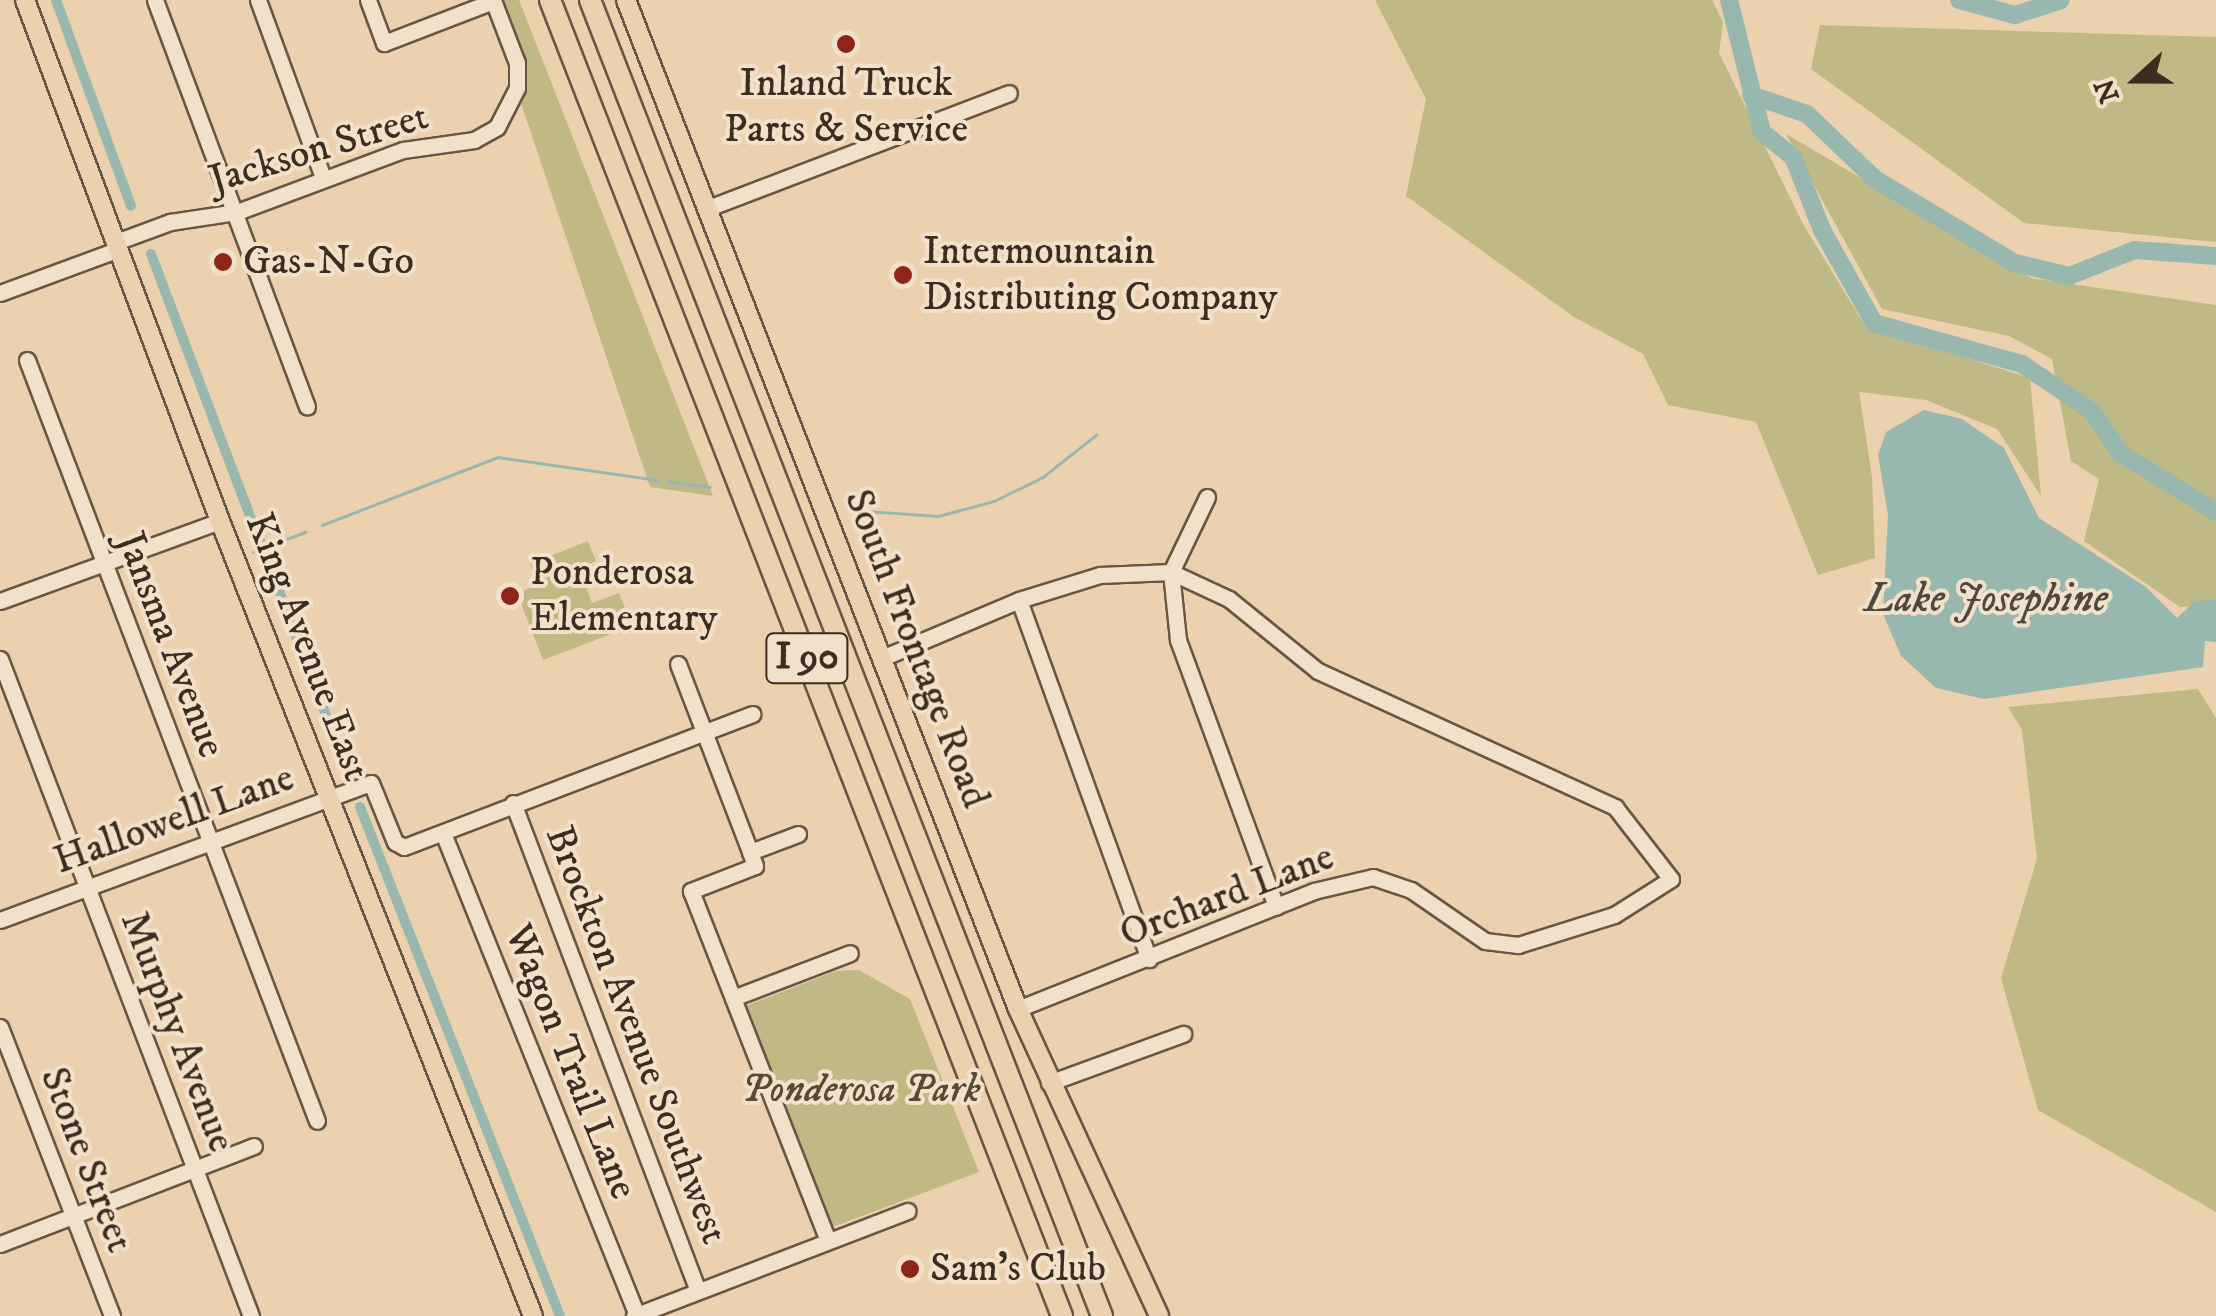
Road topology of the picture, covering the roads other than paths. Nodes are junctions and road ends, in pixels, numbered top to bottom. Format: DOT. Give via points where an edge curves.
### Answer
graph roads {
  1 [pos="25,0"];
  2 [pos="155,0"];
  3 [pos="258,0"];
  4 [pos="368,0"];
  5 [pos="493,0"];
  6 [pos="550,0"];
  7 [pos="590,0"];
  8 [pos="626,0"];
  9 [pos="1009,93"];
  10 [pos="323,178"];
  11 [pos="708,208"];
  12 [pos="237,212"];
  13 [pos="118,246"];
  14 [pos="0,293"];
  15 [pos="27,360"];
  16 [pos="307,406"];
  17 [pos="1206,497"];
  18 [pos="220,521"];
  19 [pos="104,565"];
  20 [pos="1171,572"];
  21 [pos="1019,600"];
  22 [pos="0,601"];
  23 [pos="882,658"];
  24 [pos="0,660"];
  25 [pos="678,664"];
  26 [pos="753,714"];
  27 [pos="704,732"];
  28 [pos="329,799"];
  29 [pos="513,803"];
  30 [pos="443,832"];
  31 [pos="798,834"];
  32 [pos="210,840"];
  33 [pos="750,852"];
  34 [pos="85,886"];
  35 [pos="1276,907"];
  36 [pos="0,920"];
  37 [pos="850,953"];
  38 [pos="1149,959"];
  39 [pos="733,998"];
  40 [pos="1018,1010"];
  41 [pos="0,1027"];
  42 [pos="1183,1034"];
  43 [pos="1049,1083"];
  44 [pos="318,1121"];
  45 [pos="254,1146"];
  46 [pos="196,1169"];
  47 [pos="908,1211"];
  48 [pos="74,1216"];
  49 [pos="828,1240"];
  50 [pos="0,1244"];
  51 [pos="698,1291"];
  52 [pos="112,1316"];
  53 [pos="252,1316"];
  54 [pos="533,1316"];
  55 [pos="636,1316"];
  56 [pos="1062,1316"];
  57 [pos="1102,1316"];
  58 [pos="1160,1316"];
  1 -- 13 [label="main road, King Avenue East"];
  2 -- 12 [label="street"];
  3 -- 10 [label="street"];
  4 -- 5 [label="street" via="384,42"];
  5 -- 10 [label="street, Jackson Street" via="518,64 517,88 496,127 474,140 415,147"];
  6 -- 56 [label="highway, I 90"];
  7 -- 57 [label="highway, I 90"];
  8 -- 11 [label="main road, South Frontage Road"];
  9 -- 11 [label="street"];
  10 -- 12 [label="street, Jackson Street"];
  11 -- 23 [label="main road, South Frontage Road"];
  12 -- 13 [label="street, Jackson Street" via="170,222"];
  12 -- 16 [label="street"];
  13 -- 14 [label="street, Jackson Street"];
  13 -- 18 [label="main road, King Avenue East"];
  15 -- 19 [label="street, Jansma Avenue"];
  17 -- 20 [label="street"];
  18 -- 19 [label="street"];
  18 -- 28 [label="main road, King Avenue East"];
  19 -- 22 [label="street"];
  19 -- 32 [label="street, Jansma Avenue"];
  20 -- 21 [label="street" via="1100,575"];
  20 -- 35 [label="street" via="1178,640"];
  20 -- 35 [label="street, Orchard Lane" via="1230,599 1318,670 1615,807 1671,879 1614,914 1518,945 1485,941 1410,890 1373,877"];
  21 -- 23 [label="street"];
  21 -- 38 [label="street"];
  23 -- 40 [label="main road, South Frontage Road"];
  24 -- 34 [label="street, Murphy Avenue"];
  25 -- 27 [label="street"];
  26 -- 27 [label="street"];
  27 -- 29 [label="street"];
  27 -- 33 [label="street"];
  28 -- 30 [label="street, Hallowell Lane" via="371,783 394,842 404,847"];
  28 -- 32 [label="street, Hallowell Lane"];
  28 -- 54 [label="main road, King Avenue East"];
  29 -- 30 [label="street"];
  29 -- 51 [label="street, Brockton Avenue Southwest"];
  30 -- 55 [label="street, Wagon Trail Lane"];
  31 -- 33 [label="street"];
  32 -- 34 [label="street, Hallowell Lane"];
  32 -- 44 [label="street, Jansma Avenue"];
  33 -- 39 [label="street" via="755,866 691,890"];
  34 -- 36 [label="street, Hallowell Lane"];
  34 -- 46 [label="street, Murphy Avenue"];
  35 -- 38 [label="street, Orchard Lane"];
  37 -- 39 [label="street"];
  38 -- 40 [label="street, Orchard Lane"];
  39 -- 49 [label="street"];
  40 -- 43 [label="main road, South Frontage Road"];
  41 -- 48 [label="street, Stone Street"];
  42 -- 43 [label="street"];
  43 -- 58 [label="main road, South Frontage Road"];
  45 -- 46 [label="street"];
  46 -- 48 [label="street"];
  46 -- 53 [label="street, Murphy Avenue"];
  47 -- 49 [label="street"];
  48 -- 50 [label="street"];
  48 -- 52 [label="street, Stone Street"];
  49 -- 51 [label="street"];
  51 -- 55 [label="street"];
}
